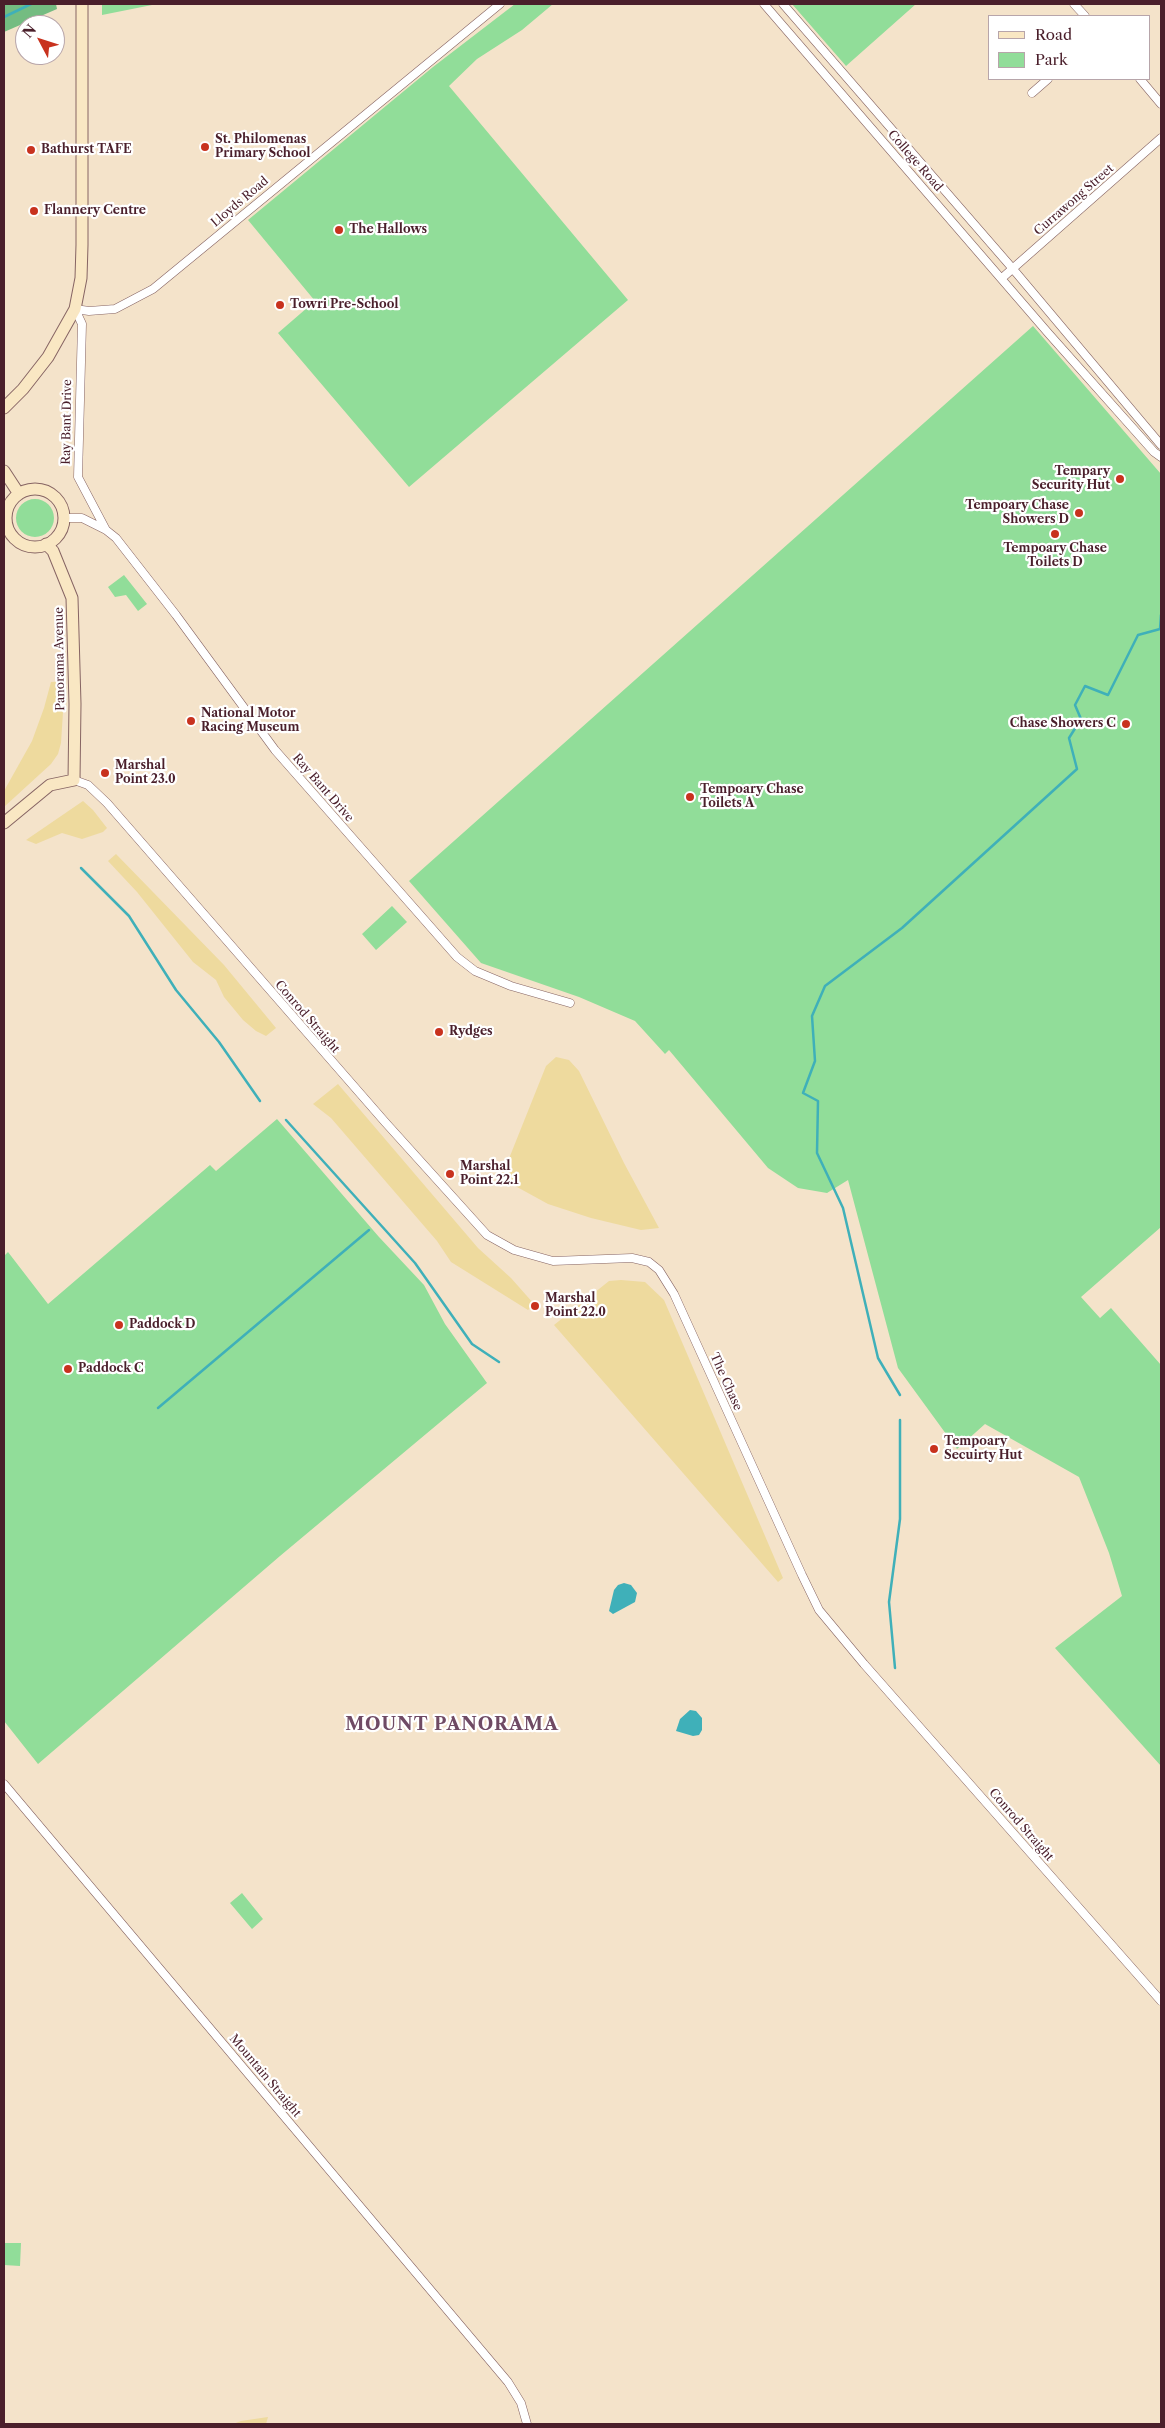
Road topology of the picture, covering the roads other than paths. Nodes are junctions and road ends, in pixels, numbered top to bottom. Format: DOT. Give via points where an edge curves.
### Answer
graph roads {
  1 [pos="82,4"];
  2 [pos="500,4"];
  3 [pos="764,4"];
  4 [pos="783,4"];
  5 [pos="1074,4"];
  6 [pos="1084,15"];
  7 [pos="1047,80"];
  8 [pos="1141,80"];
  9 [pos="1032,93"];
  10 [pos="1161,104"];
  11 [pos="1161,138"];
  12 [pos="1013,269"];
  13 [pos="1002,278"];
  14 [pos="75,309"];
  15 [pos="1059,325"];
  16 [pos="1049,334"];
  17 [pos="4,408"];
  18 [pos="1161,445"];
  19 [pos="1161,457"];
  20 [pos="4,471"];
  21 [pos="19,494"];
  22 [pos="64,518"];
  23 [pos="106,530"];
  24 [pos="46,544"];
  25 [pos="74,780"];
  26 [pos="4,823"];
  27 [pos="570,1003"];
  28 [pos="483,1230"];
  29 [pos="864,1664"];
  30 [pos="4,1784"];
  31 [pos="1161,2001"];
  32 [pos="527,2424"];
  1 -- 14 [label="street" via="82,245 81,278"];
  2 -- 14 [label="street, Lloyds Road" via="153,289 115,309"];
  3 -- 13 [label="street, College Road"];
  4 -- 12 [label="street, College Road"];
  5 -- 6 [label="street"];
  7 -- 9 [label="street"];
  8 -- 10 [label="street"];
  11 -- 12 [label="street, Currawong Street"];
  12 -- 13 [label="street, Currawong Street"];
  12 -- 15 [label="street, College Road"];
  13 -- 16 [label="street, College Road"];
  14 -- 17 [label="street" via="48,357"];
  14 -- 23 [label="street, Ray Bant Drive" via="82,324 78,477"];
  15 -- 16 [label="street"];
  15 -- 18 [label="street, College Road"];
  16 -- 19 [label="street, College Road"];
  20 -- 21 [label="street"];
  21 -- 22 [label="street" via="44,490 58,501"];
  21 -- 24 [label="street" via="8,507 10,532 23,544 38,547"];
  22 -- 23 [label="street, Ray Bant Drive" via="82,518"];
  22 -- 24 [label="street" via="59,534"];
  23 -- 27 [label="street, Ray Bant Drive" via="126,549 275,750 457,957 475,971 511,986"];
  24 -- 25 [label="street, Panorama Avenue" via="53,550 72,598"];
  25 -- 26 [label="street" via="54,783"];
  25 -- 28 [label="street, Conrod Straight" via="93,788"];
  28 -- 29 [label="street, The Chase" via="503,1245 538,1258 565,1262 632,1258 649,1262 659,1270 674,1294 811,1596"];
  29 -- 31 [label="street, Conrod Straight"];
  30 -- 32 [label="street, Mountain Straight" via="508,2382 521,2403"];
}
